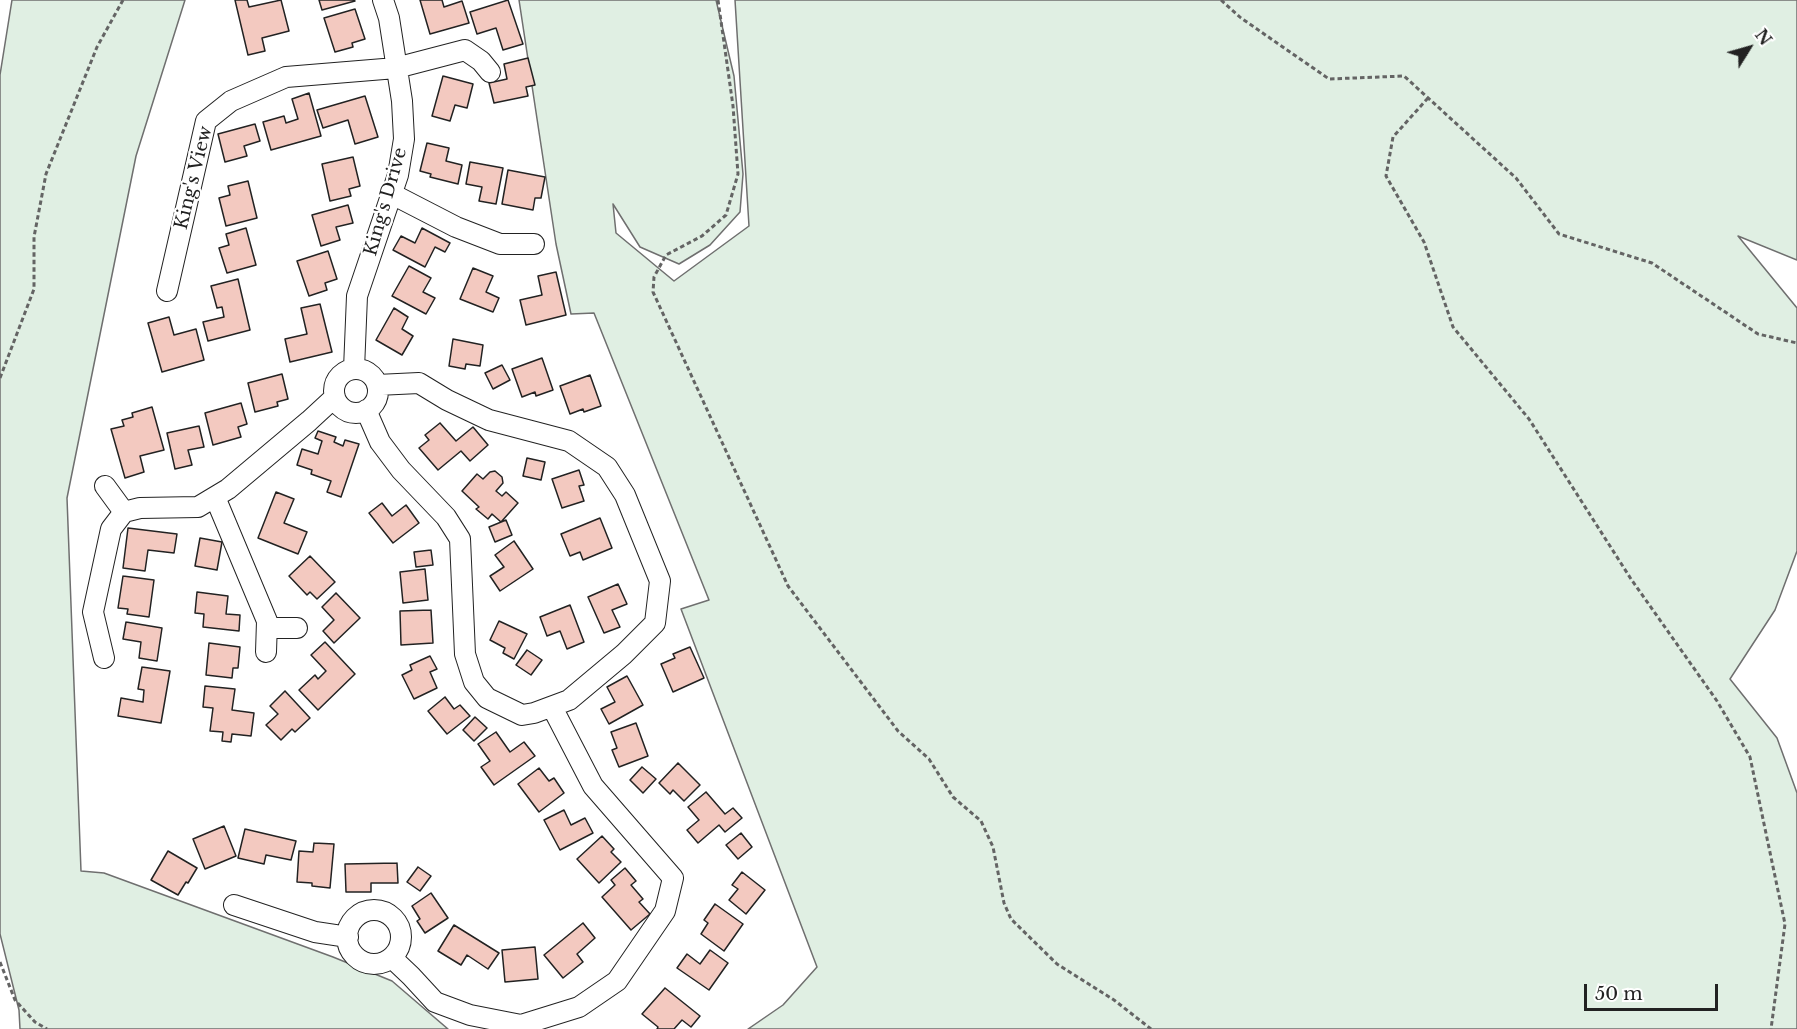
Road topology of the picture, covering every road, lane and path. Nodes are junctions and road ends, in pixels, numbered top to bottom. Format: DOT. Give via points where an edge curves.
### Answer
graph roads {
  1 [pos="123,0"];
  2 [pos="383,0"];
  3 [pos="718,0"];
  4 [pos="1221,0"];
  5 [pos="396,68"];
  6 [pos="490,72"];
  7 [pos="1428,98"];
  8 [pos="392,194"];
  9 [pos="534,244"];
  10 [pos="167,291"];
  11 [pos="1797,343"];
  12 [pos="354,369"];
  13 [pos="0,378"];
  14 [pos="377,386"];
  15 [pos="335,397"];
  16 [pos="366,410"];
  17 [pos="105,486"];
  18 [pos="215,496"];
  19 [pos="124,512"];
  20 [pos="267,628"];
  21 [pos="297,628"];
  22 [pos="266,652"];
  23 [pos="104,658"];
  24 [pos="552,707"];
  25 [pos="234,905"];
  26 [pos="348,937"];
  27 [pos="392,958"];
  28 [pos="0,962"];
  29 [pos="47,1029"];
  30 [pos="1151,1029"];
  31 [pos="1771,1029"];
  1 -- 13 [label="path" via="97,47 46,174 34,237 34,289"];
  2 -- 5 [label="street, King's Drive" via="390,18"];
  3 -- 30 [label="path" via="734,106 738,174 726,215 702,236 666,255 654,277 653,292 788,586 898,731 929,759 953,797 981,821 993,847 1011,919 1057,964"];
  4 -- 7 [label="path" via="1329,79 1404,76"];
  5 -- 6 [label="street, King's View" via="465,50"];
  5 -- 8 [label="street, King's Drive" via="405,139"];
  5 -- 10 [label="street, King's View" via="286,77 231,101 206,121"];
  7 -- 11 [label="path" via="1516,178 1559,234 1652,263 1758,334"];
  7 -- 31 [label="path" via="1393,137 1386,176 1424,242 1453,327 1529,419 1631,579 1717,701 1750,757 1785,924"];
  8 -- 9 [label="street" via="456,227 500,244"];
  8 -- 12 [label="street, King's Drive" via="357,296"];
  12 -- 14 [label="street" via="371,375"];
  12 -- 15 [label="street" via="338,378"];
  14 -- 16 [label="street" via="375,399"];
  14 -- 24 [label="street" via="419,383 489,420 569,441 607,467 625,495 660,582 655,623 569,700"];
  15 -- 16 [label="street" via="347,411"];
  15 -- 18 [label="street"];
  16 -- 24 [label="street" via="380,442 446,517 460,539 465,654 474,682 487,698 522,715"];
  17 -- 19 [label="street"];
  18 -- 19 [label="street" via="198,507"];
  18 -- 20 [label="street" via="257,594"];
  19 -- 23 [label="street" via="111,529 93,612"];
  20 -- 21 [label="street"];
  20 -- 22 [label="street"];
  24 -- 27 [label="street" via="593,786 673,878 665,911 617,981 579,1007 521,1025 470,1015 435,1002"];
  25 -- 26 [label="street" via="315,932"];
  26 -- 27 [label="street" via="348,948 361,962 378,964"];
  26 -- 27 [label="street" via="348,927 358,914 374,909 387,912 397,920 402,932"];
  28 -- 29 [label="path" via="15,1000"];
}
